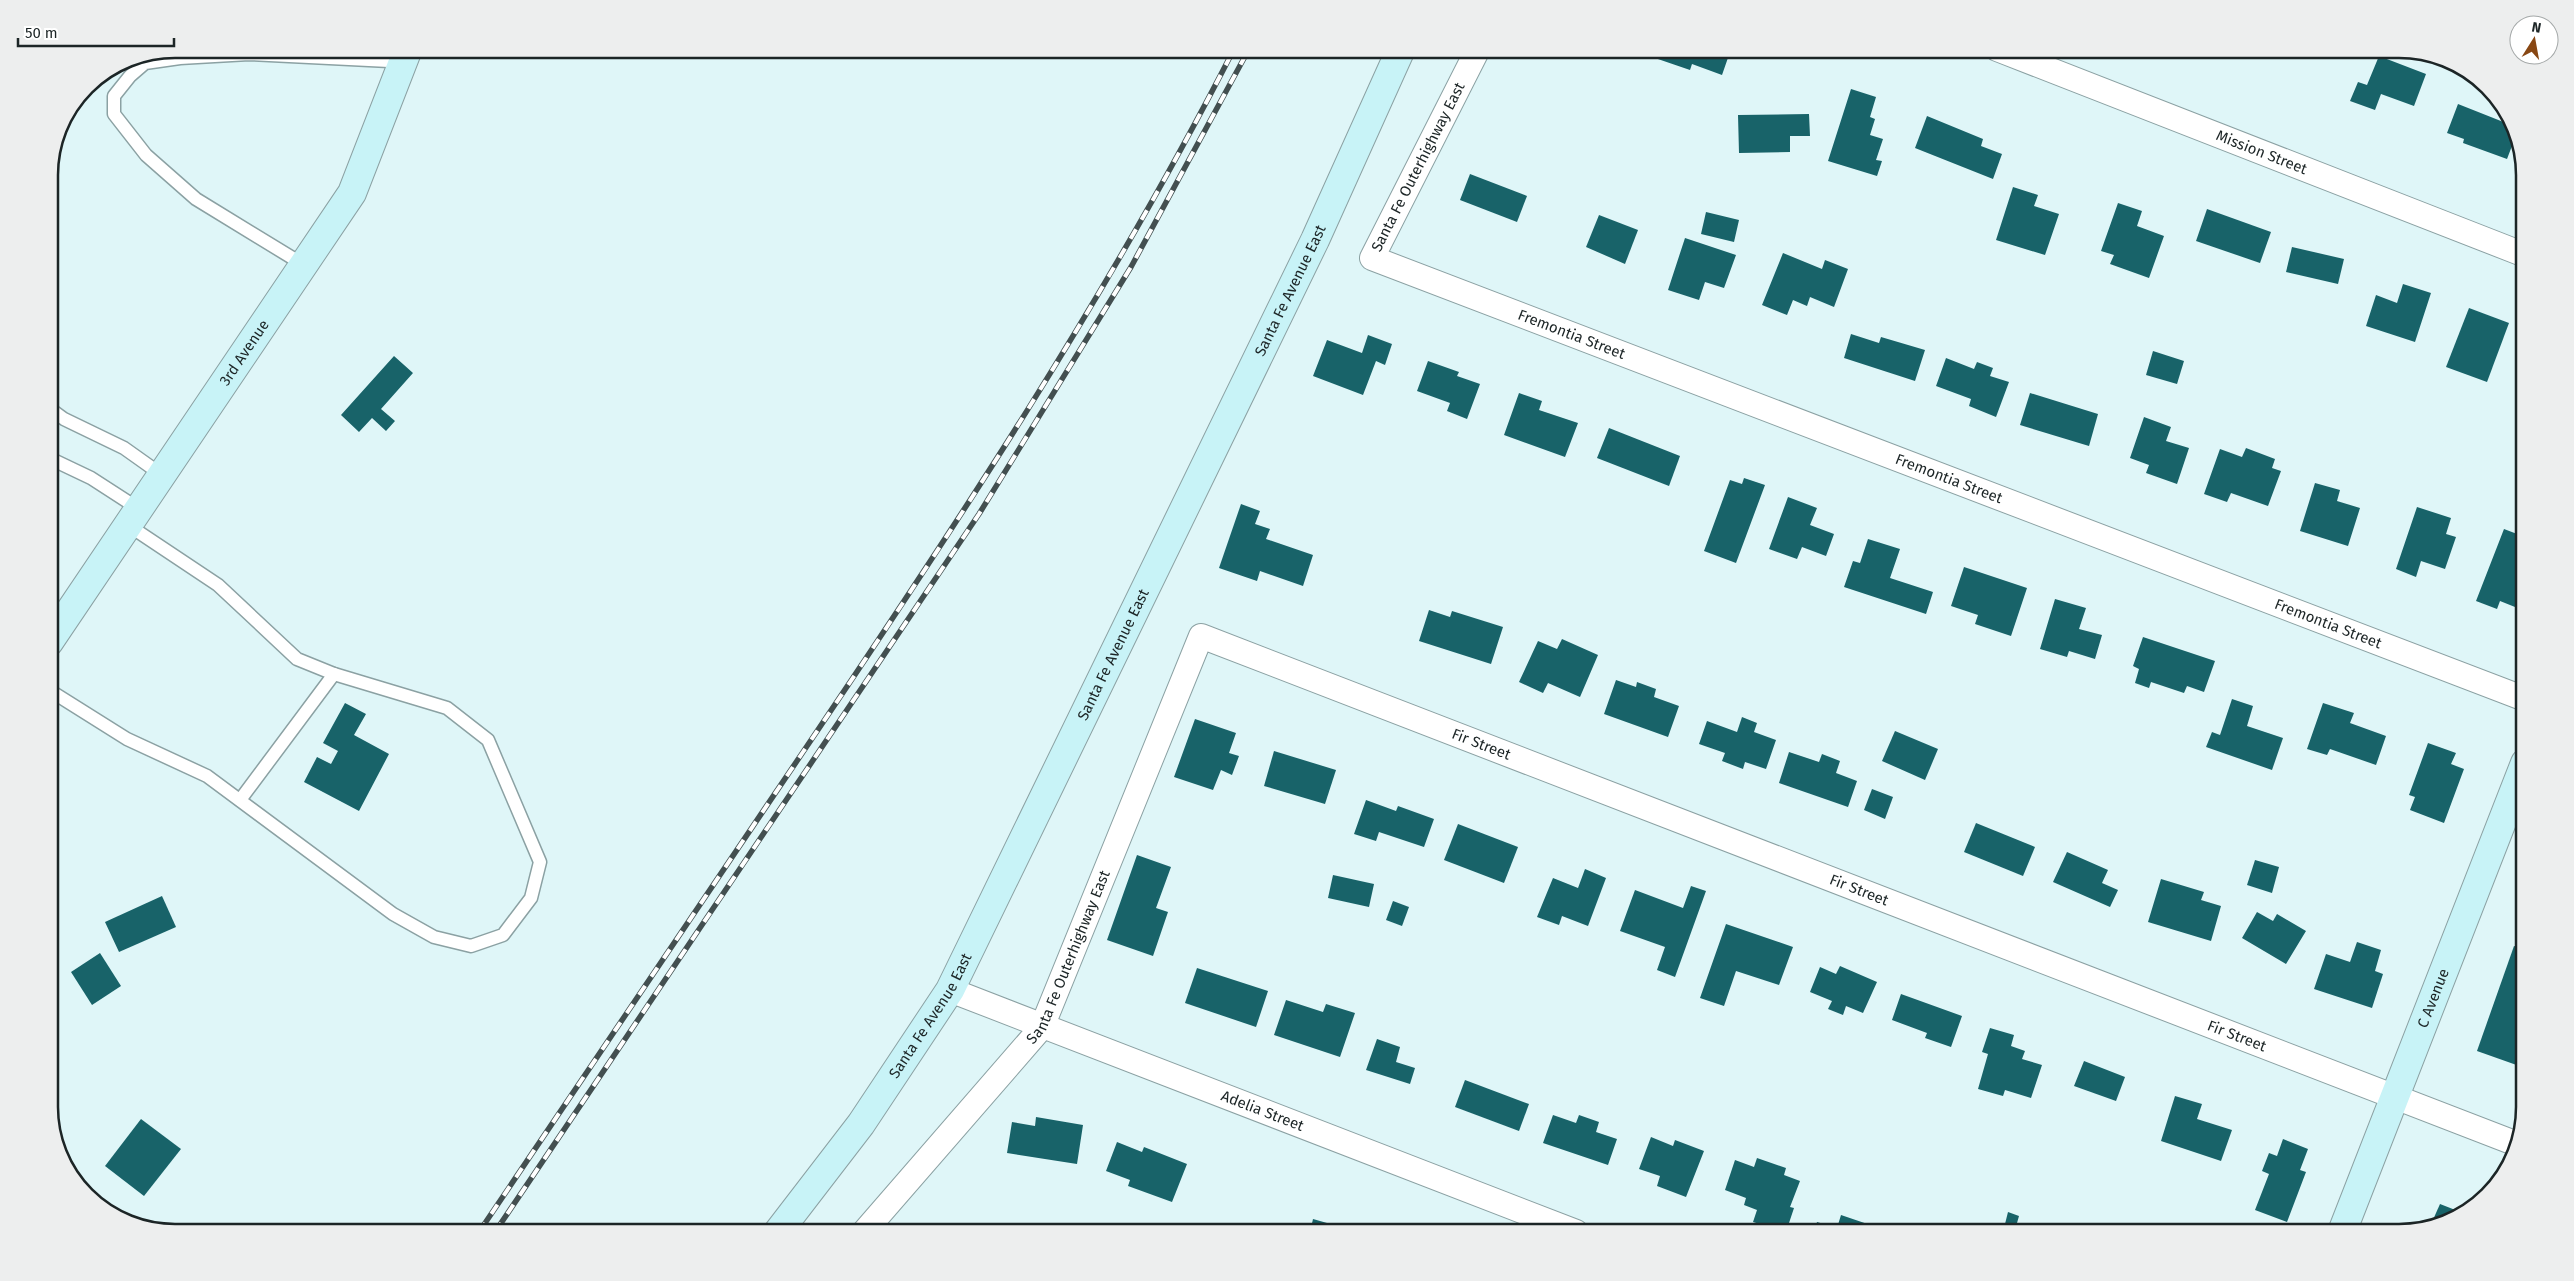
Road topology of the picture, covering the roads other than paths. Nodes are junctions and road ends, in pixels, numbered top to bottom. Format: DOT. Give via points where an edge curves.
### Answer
graph roads {
  1 [pos="180,58"];
  2 [pos="329,58"];
  3 [pos="401,58"];
  4 [pos="405,58"];
  5 [pos="1397,58"];
  6 [pos="1473,58"];
  7 [pos="2020,58"];
  8 [pos="2516,251"];
  9 [pos="1372,258"];
  10 [pos="304,265"];
  11 [pos="58,415"];
  12 [pos="58,462"];
  13 [pos="162,475"];
  14 [pos="133,517"];
  15 [pos="58,629"];
  16 [pos="1202,636"];
  17 [pos="334,674"];
  18 [pos="58,696"];
  19 [pos="2516,697"];
  20 [pos="2516,787"];
  21 [pos="240,800"];
  22 [pos="950,990"];
  23 [pos="1042,1028"];
  24 [pos="2394,1096"];
  25 [pos="2511,1142"];
  26 [pos="784,1224"];
  27 [pos="871,1224"];
  28 [pos="1555,1224"];
  29 [pos="2345,1224"];
  1 -- 10 [label="lane" via="145,63 114,96 114,114 146,156 196,199"];
  2 -- 3 [label="lane" via="389,61"];
  4 -- 10 [label="street, 3rd Avenue" via="352,194"];
  5 -- 22 [label="street, Santa Fe Avenue East" via="1315,240"];
  6 -- 9 [label="street, Santa Fe Outerhighway East"];
  7 -- 8 [label="street, Mission Street"];
  9 -- 19 [label="street, Fremontia Street"];
  10 -- 13 [label="street, 3rd Avenue"];
  11 -- 13 [label="lane" via="124,448"];
  12 -- 14 [label="lane" via="91,478"];
  13 -- 14 [label="street, 3rd Avenue"];
  14 -- 15 [label="street, 3rd Avenue"];
  14 -- 17 [label="lane" via="218,585 297,659"];
  16 -- 23 [label="street, Santa Fe Outerhighway East"];
  16 -- 24 [label="street, Fir Street"];
  17 -- 21 [label="lane"];
  17 -- 21 [label="lane" via="447,708 488,740 540,862 531,898 503,935 470,946 434,937 393,914"];
  18 -- 21 [label="lane" via="128,739 207,776"];
  20 -- 24 [label="street, C Avenue"];
  22 -- 23 [label="street, Adelia Street"];
  22 -- 26 [label="street, Santa Fe Avenue East" via="861,1124"];
  23 -- 27 [label="street, Santa Fe Outerhighway East"];
  23 -- 28 [label="street, Adelia Street"];
  24 -- 25 [label="street, Fir Street"];
  24 -- 29 [label="street, C Avenue"];
}
